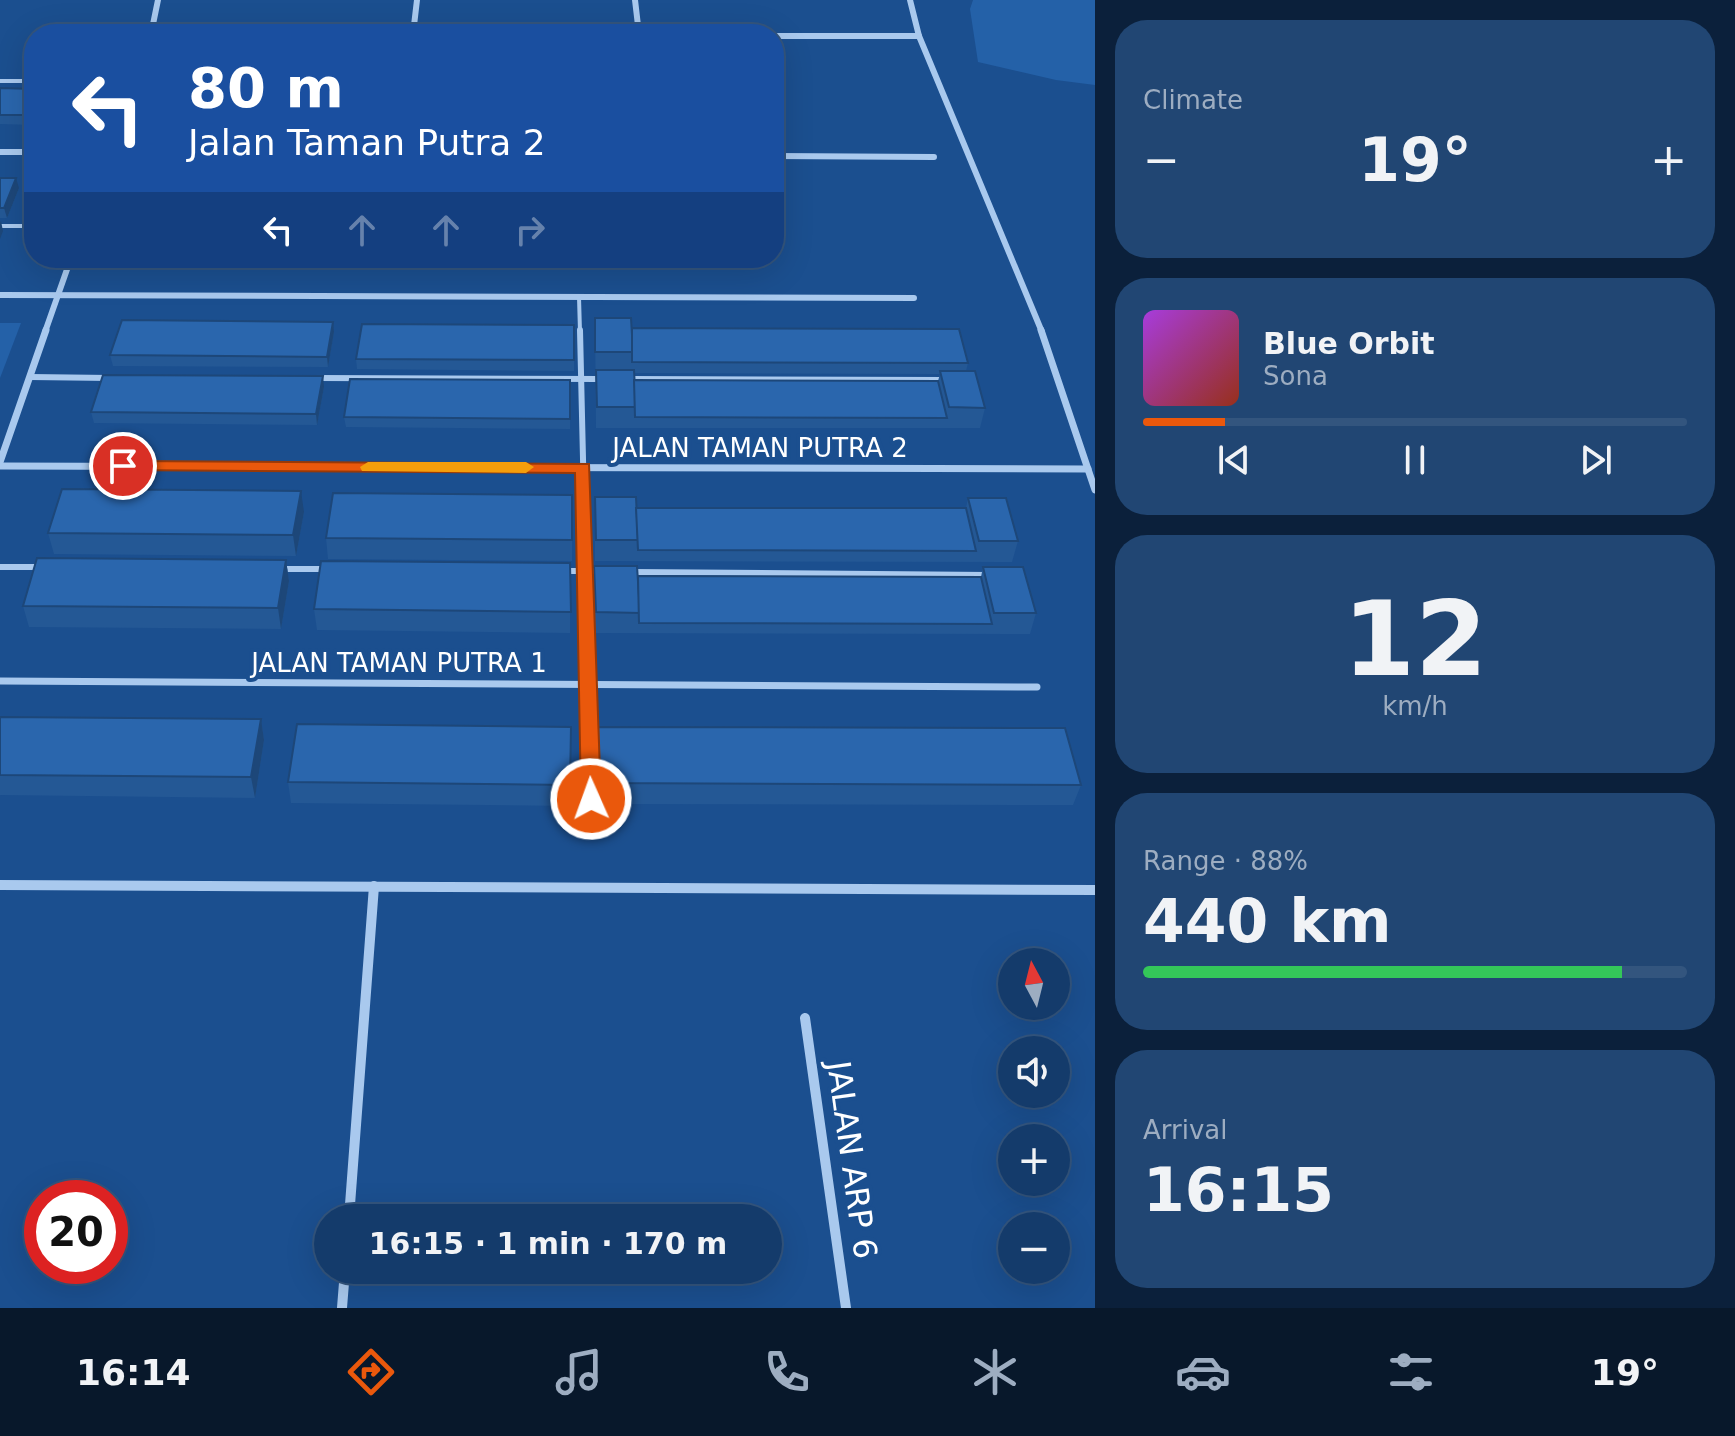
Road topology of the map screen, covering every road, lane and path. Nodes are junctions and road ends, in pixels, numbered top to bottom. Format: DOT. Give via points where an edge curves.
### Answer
graph roads {
  1 [pos="158,0"];
  2 [pos="417,0"];
  3 [pos="635,0"];
  4 [pos="910,0"];
  5 [pos="153,24"];
  6 [pos="414,24"];
  7 [pos="638,24"];
  8 [pos="784,36"];
  9 [pos="919,36"];
  10 [pos="0,81"];
  11 [pos="24,81"];
  12 [pos="0,152"];
  13 [pos="24,152"];
  14 [pos="784,156"];
  15 [pos="934,157"];
  16 [pos="0,226"];
  17 [pos="24,226"];
  18 [pos="67,268"];
  19 [pos="0,295"];
  20 [pos="58,295"];
  21 [pos="579,297"];
  22 [pos="914,298"];
  23 [pos="30,377"];
  24 [pos="124,378"];
  25 [pos="314,378"];
  26 [pos="581,379"];
  27 [pos="612,379"];
  28 [pos="628,379"];
  29 [pos="951,380"];
  30 [pos="0,464"];
  31 [pos="583,468"];
  32 [pos="1088,469"];
  33 [pos="1095,490"];
  34 [pos="0,567"];
  35 [pos="47,567"];
  36 [pos="269,569"];
  37 [pos="332,569"];
  38 [pos="554,571"];
  39 [pos="586,571"];
  40 [pos="602,571"];
  41 [pos="617,572"];
  42 [pos="997,575"];
  43 [pos="0,681"];
  44 [pos="588,685"];
  45 [pos="1037,687"];
  46 [pos="591,799"];
  47 [pos="0,885"];
  48 [pos="374,886"];
  49 [pos="1095,890"];
  50 [pos="805,1018"];
  51 [pos="350,1204"];
  52 [pos="344,1284"];
  53 [pos="342,1308"];
  54 [pos="846,1308"];
  1 -- 5 [label="street"];
  2 -- 6 [label="street"];
  3 -- 7 [label="street"];
  4 -- 9 [label="street"];
  8 -- 9 [label="street"];
  9 -- 32 [label="street" via="1030,298"];
  10 -- 11 [label="lane"];
  12 -- 13 [label="street"];
  14 -- 15 [label="street"];
  16 -- 17 [label="lane"];
  18 -- 20 [label="street"];
  19 -- 20 [label="street"];
  20 -- 21 [label="street"];
  20 -- 23 [label="street"];
  21 -- 22 [label="street"];
  21 -- 26 [label="lane"];
  23 -- 24 [label="lane"];
  23 -- 30 [label="street"];
  25 -- 26 [label="lane"];
  26 -- 27 [label="lane"];
  26 -- 31 [label="lane"];
  28 -- 29 [label="lane"];
  30 -- 31 [label="street, JALAN TAMAN PUTRA 2"];
  31 -- 32 [label="street, JALAN TAMAN PUTRA 2"];
  31 -- 39 [label="lane"];
  32 -- 33 [label="street"];
  34 -- 35 [label="lane"];
  36 -- 37 [label="lane"];
  38 -- 39 [label="lane"];
  39 -- 40 [label="lane"];
  39 -- 44 [label="lane"];
  41 -- 42 [label="lane"];
  43 -- 44 [label="street, JALAN TAMAN PUTRA 1"];
  44 -- 45 [label="street, JALAN TAMAN PUTRA 1"];
  44 -- 46 [label="lane"];
  47 -- 48 [label="street"];
  48 -- 49 [label="street"];
  48 -- 51 [label="street"];
  50 -- 54 [label="street, JALAN ARP 6"];
  52 -- 53 [label="street"];
}
